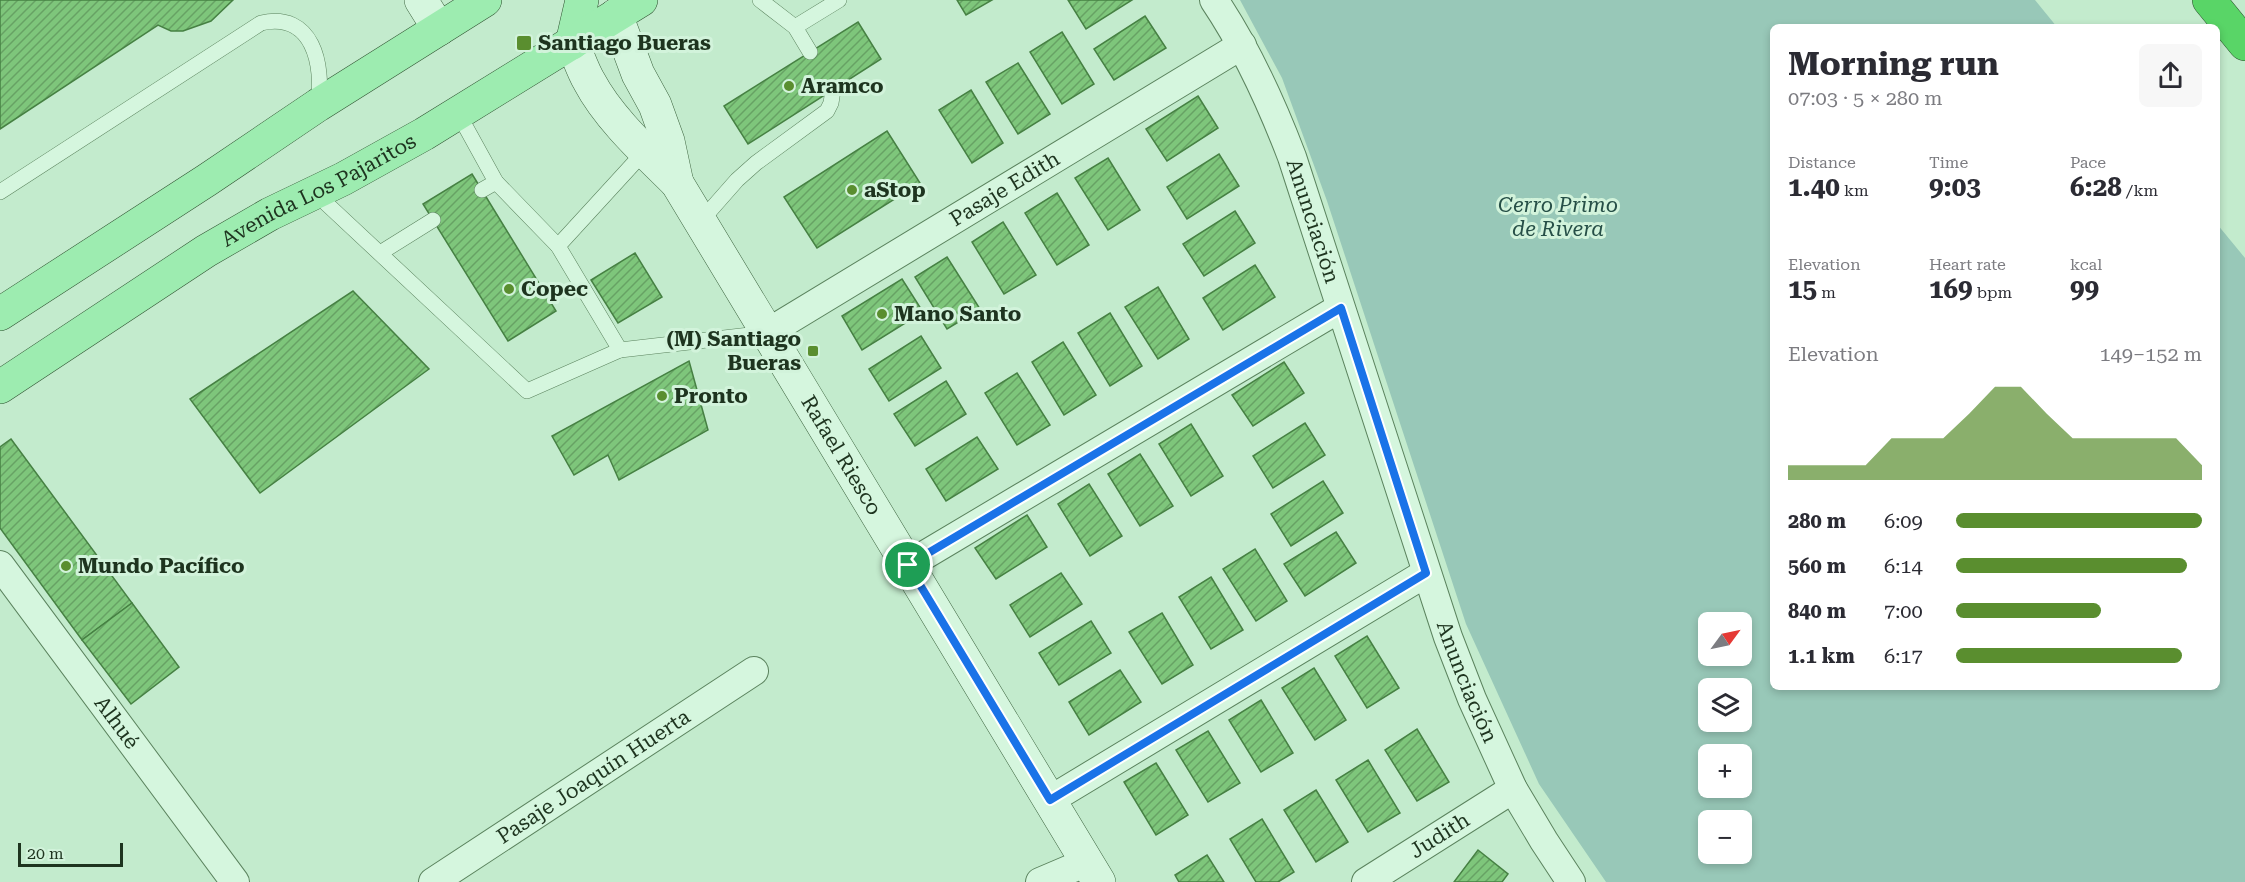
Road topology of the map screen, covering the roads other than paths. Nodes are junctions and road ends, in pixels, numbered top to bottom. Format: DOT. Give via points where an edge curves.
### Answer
graph roads {
  1 [pos="421,0"];
  2 [pos="484,0"];
  3 [pos="582,0"];
  4 [pos="760,0"];
  5 [pos="839,0"];
  6 [pos="1214,0"];
  7 [pos="2209,0"];
  8 [pos="628,8"];
  9 [pos="795,27"];
  10 [pos="439,29"];
  11 [pos="572,43"];
  12 [pos="2245,44"];
  13 [pos="1242,45"];
  14 [pos="810,52"];
  15 [pos="833,90"];
  16 [pos="318,105"];
  17 [pos="458,113"];
  18 [pos="645,152"];
  19 [pos="677,183"];
  20 [pos="0,192"];
  21 [pos="314,192"];
  22 [pos="433,220"];
  23 [pos="700,222"];
  24 [pos="558,246"];
  25 [pos="380,253"];
  26 [pos="1341,308"];
  27 [pos="0,314"];
  28 [pos="767,333"];
  29 [pos="620,350"];
  30 [pos="0,387"];
  31 [pos="0,565"];
  32 [pos="908,565"];
  33 [pos="1426,573"];
  34 [pos="754,671"];
  35 [pos="1513,789"];
  36 [pos="1050,800"];
  37 [pos="1093,872"];
  38 [pos="235,882"];
  39 [pos="433,882"];
  40 [pos="1040,882"];
  41 [pos="1365,882"];
  42 [pos="1571,882"];
  1 -- 10 [label="main road"];
  2 -- 10 [label="main road"];
  3 -- 11 [label="main road"];
  4 -- 9 [label="lane"];
  5 -- 9 [label="lane"];
  6 -- 13 [label="street, Anunciación"];
  7 -- 12 [label="highway"];
  8 -- 11 [label="main road, Avenida Los Pajaritos"];
  8 -- 19 [label="main road, Rafael Riesco" via="638,74 668,141"];
  9 -- 14 [label="lane"];
  10 -- 16 [label="main road"];
  11 -- 17 [label="main road, Avenida Los Pajaritos"];
  11 -- 18 [label="main road, Rafael Riesco" via="599,99"];
  13 -- 26 [label="street, Anunciación" via="1276,114"];
  13 -- 28 [label="street, Pasaje Edith"];
  15 -- 23 [label="lane" via="827,111 756,163"];
  16 -- 20 [label="lane" via="320,74 312,44 292,25 282,21 261,23"];
  16 -- 27 [label="main road"];
  17 -- 21 [label="main road, Avenida Los Pajaritos"];
  17 -- 24 [label="lane" via="489,186"];
  18 -- 19 [label="main road, Rafael Riesco"];
  18 -- 24 [label="lane"];
  19 -- 23 [label="main road, Rafael Riesco"];
  21 -- 25 [label="lane"];
  21 -- 30 [label="main road, Avenida Los Pajaritos" via="206,251"];
  22 -- 25 [label="lane"];
  23 -- 28 [label="main road, Rafael Riesco"];
  24 -- 29 [label="lane"];
  25 -- 29 [label="lane" via="527,391"];
  26 -- 32 [label="street"];
  26 -- 33 [label="street, Anunciación"];
  28 -- 29 [label="lane"];
  28 -- 32 [label="main road, Rafael Riesco"];
  31 -- 38 [label="street, Alhué"];
  32 -- 36 [label="main road, Rafael Riesco"];
  33 -- 35 [label="street, Anunciación" via="1472,699"];
  33 -- 36 [label="street"];
  34 -- 39 [label="street, Pasaje Joaquín Huerta"];
  35 -- 41 [label="street, Judith"];
  35 -- 42 [label="street, Anunciación"];
  36 -- 37 [label="main road, Rafael Riesco"];
  37 -- 40 [label="street"];
}
